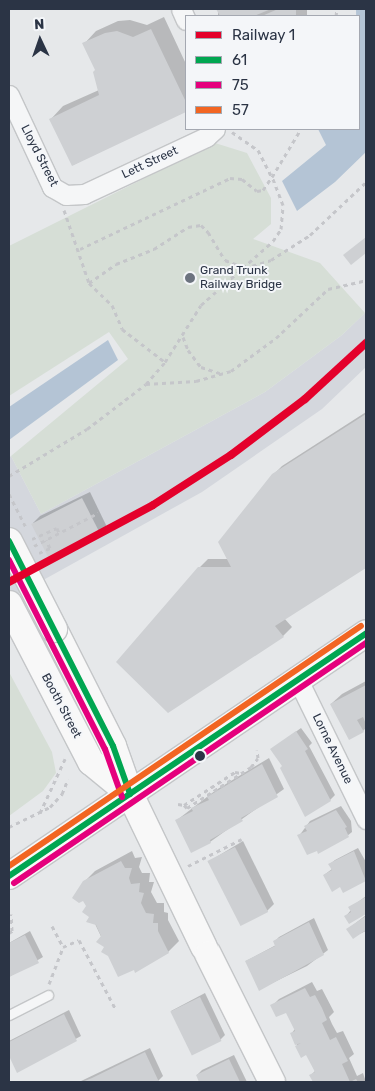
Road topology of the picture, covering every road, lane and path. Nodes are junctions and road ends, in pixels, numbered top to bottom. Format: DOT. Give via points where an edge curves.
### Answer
graph roads {
  1 [pos="9,95"];
  2 [pos="214,130"];
  3 [pos="228,130"];
  4 [pos="300,130"];
  5 [pos="272,177"];
  6 [pos="366,182"];
  7 [pos="75,194"];
  8 [pos="80,249"];
  9 [pos="246,268"];
  10 [pos="366,280"];
  11 [pos="89,283"];
  12 [pos="183,336"];
  13 [pos="165,362"];
  14 [pos="224,375"];
  15 [pos="146,384"];
  16 [pos="9,476"];
  17 [pos="98,513"];
  18 [pos="59,533"];
  19 [pos="35,538"];
  20 [pos="46,540"];
  21 [pos="20,544"];
  22 [pos="39,553"];
  23 [pos="9,604"];
  24 [pos="366,633"];
  25 [pos="298,680"];
  26 [pos="257,750"];
  27 [pos="68,752"];
  28 [pos="68,779"];
  29 [pos="130,794"];
  30 [pos="178,804"];
  31 [pos="40,813"];
  32 [pos="366,819"];
  33 [pos="9,826"];
  34 [pos="242,839"];
  35 [pos="170,875"];
  36 [pos="9,876"];
  37 [pos="11,914"];
  38 [pos="52,926"];
  39 [pos="9,933"];
  40 [pos="63,947"];
  41 [pos="48,995"];
  42 [pos="115,1008"];
  43 [pos="9,1015"];
  44 [pos="272,1082"];
  1 -- 7 [label="street, Lloyd Street" via="52,186"];
  2 -- 7 [label="street, Lett Street"];
  3 -- 5 [label="path" via="258,150"];
  4 -- 5 [label="path"];
  5 -- 8 [label="path" via="263,190 256,191 242,179 230,178"];
  5 -- 9 [label="path" via="283,205 281,229"];
  6 -- 9 [label="path" via="303,240 271,260"];
  7 -- 8 [label="path" via="64,214"];
  8 -- 11 [label="path"];
  9 -- 11 [label="path" via="225,260 201,225 188,227 154,249 116,264"];
  9 -- 12 [label="path" via="201,305 185,327"];
  10 -- 14 [label="path" via="328,289 253,358"];
  11 -- 13 [label="path" via="112,305 122,329"];
  12 -- 13 [label="path"];
  12 -- 14 [label="path" via="188,350 201,366"];
  13 -- 15 [label="path"];
  14 -- 15 [label="path" via="196,381"];
  15 -- 16 [label="path" via="87,429"];
  17 -- 18 [label="path"];
  18 -- 19 [label="path" via="57,528"];
  18 -- 20 [label="path"];
  20 -- 21 [label="path"];
  20 -- 22 [label="path" via="50,548"];
  21 -- 29 [label="main road, Booth Street, bridge" via="54,629 113,746"];
  23 -- 29 [label="main road, Booth Street" via="91,762"];
  24 -- 25 [label="main road"];
  25 -- 29 [label="main road"];
  25 -- 32 [label="street, Lorne Avenue"];
  26 -- 30 [label="path" via="258,758 240,773 186,808"];
  27 -- 31 [label="path"];
  28 -- 31 [label="path" via="62,794"];
  29 -- 35 [label="main road, Booth Street"];
  29 -- 36 [label="main road"];
  31 -- 33 [label="path"];
  34 -- 35 [label="path"];
  35 -- 44 [label="main road, Booth Street"];
  37 -- 39 [label="path" via="12,932"];
  38 -- 40 [label="path"];
  40 -- 41 [label="path" via="49,981"];
  40 -- 42 [label="path" via="79,940"];
  41 -- 43 [label="lane"];
}
